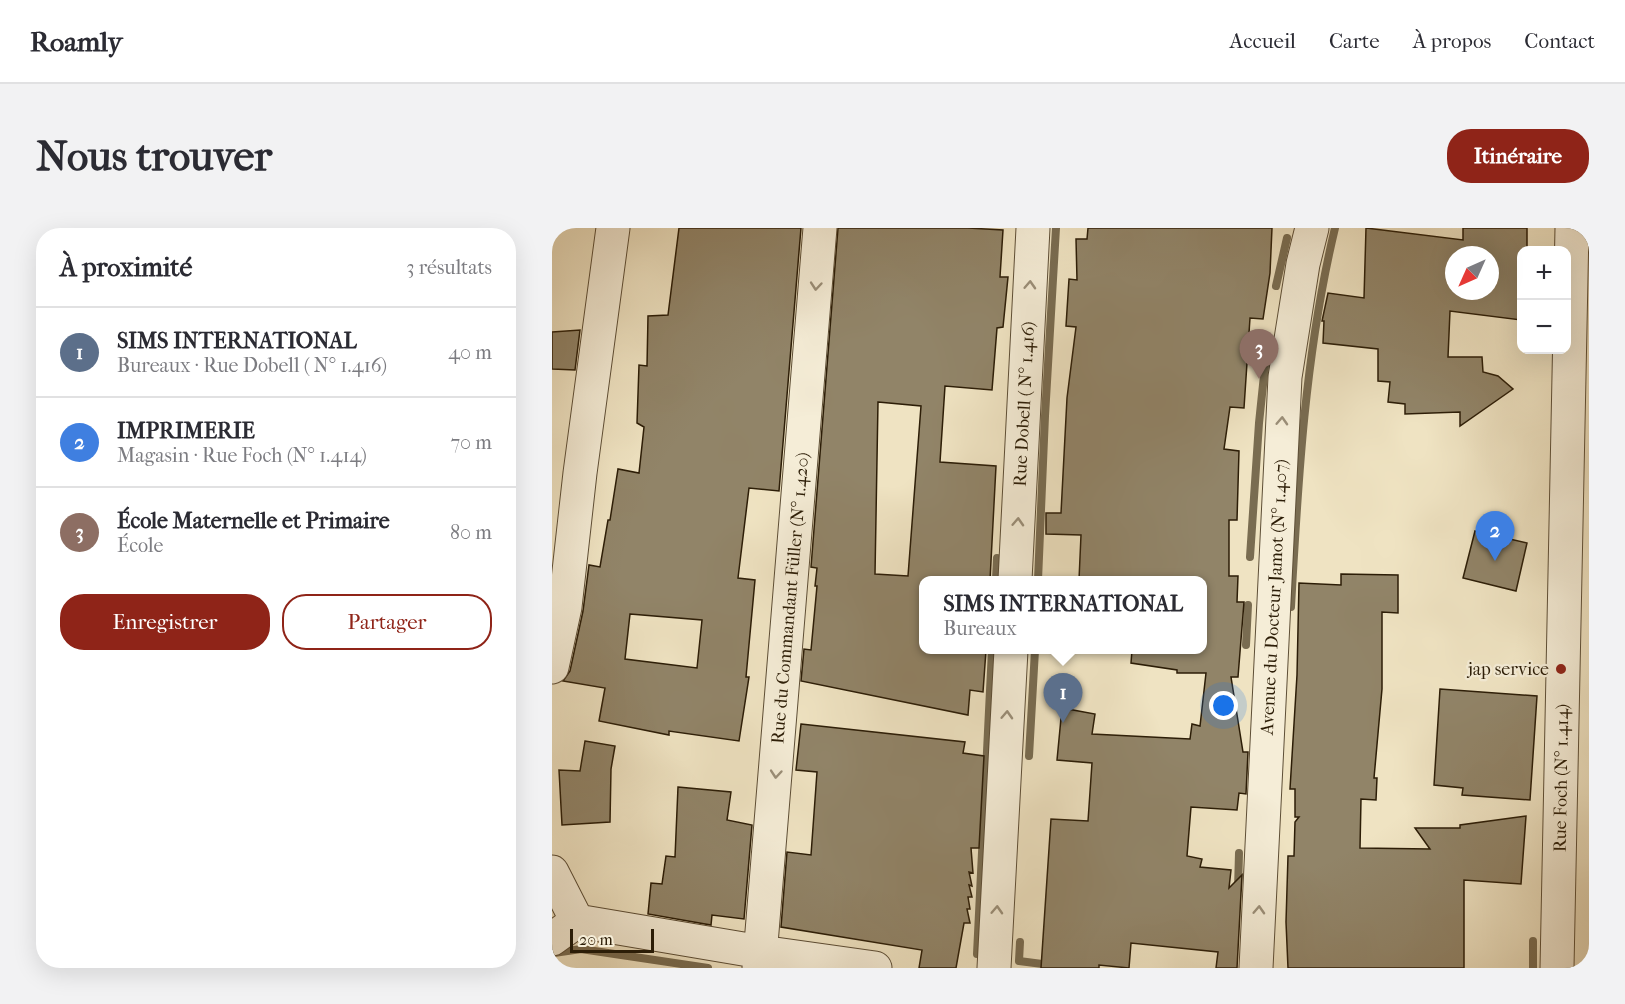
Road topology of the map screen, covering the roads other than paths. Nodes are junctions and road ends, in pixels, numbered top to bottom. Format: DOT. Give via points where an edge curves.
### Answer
graph roads {
  1 [pos="613,228"];
  2 [pos="820,228"];
  3 [pos="1033,228"];
  4 [pos="1312,228"];
  5 [pos="1572,228"];
  6 [pos="1014,576"];
  7 [pos="1011,654"];
  8 [pos="552,667"];
  9 [pos="552,872"];
  10 [pos="564,930"];
  11 [pos="760,960"];
  12 [pos="875,968"];
  13 [pos="994,968"];
  14 [pos="1256,968"];
  15 [pos="1557,968"];
  1 -- 8 [label="street" via="565,607"];
  2 -- 11 [label="street, Rue du Commandant Füller (N° 1.420), one-way"];
  6 -- 3 [label="street, Rue Dobell ( N° 1.416), one-way"];
  14 -- 4 [label="street, Avenue du Docteur Jamot (N° 1.407), one-way" via="1285,377"];
  5 -- 15 [label="street, Rue Foch (N° 1.414)"];
  13 -- 7 [label="street, one-way"];
  9 -- 10 [label="street"];
  10 -- 11 [label="street"];
  11 -- 12 [label="street"];
}
